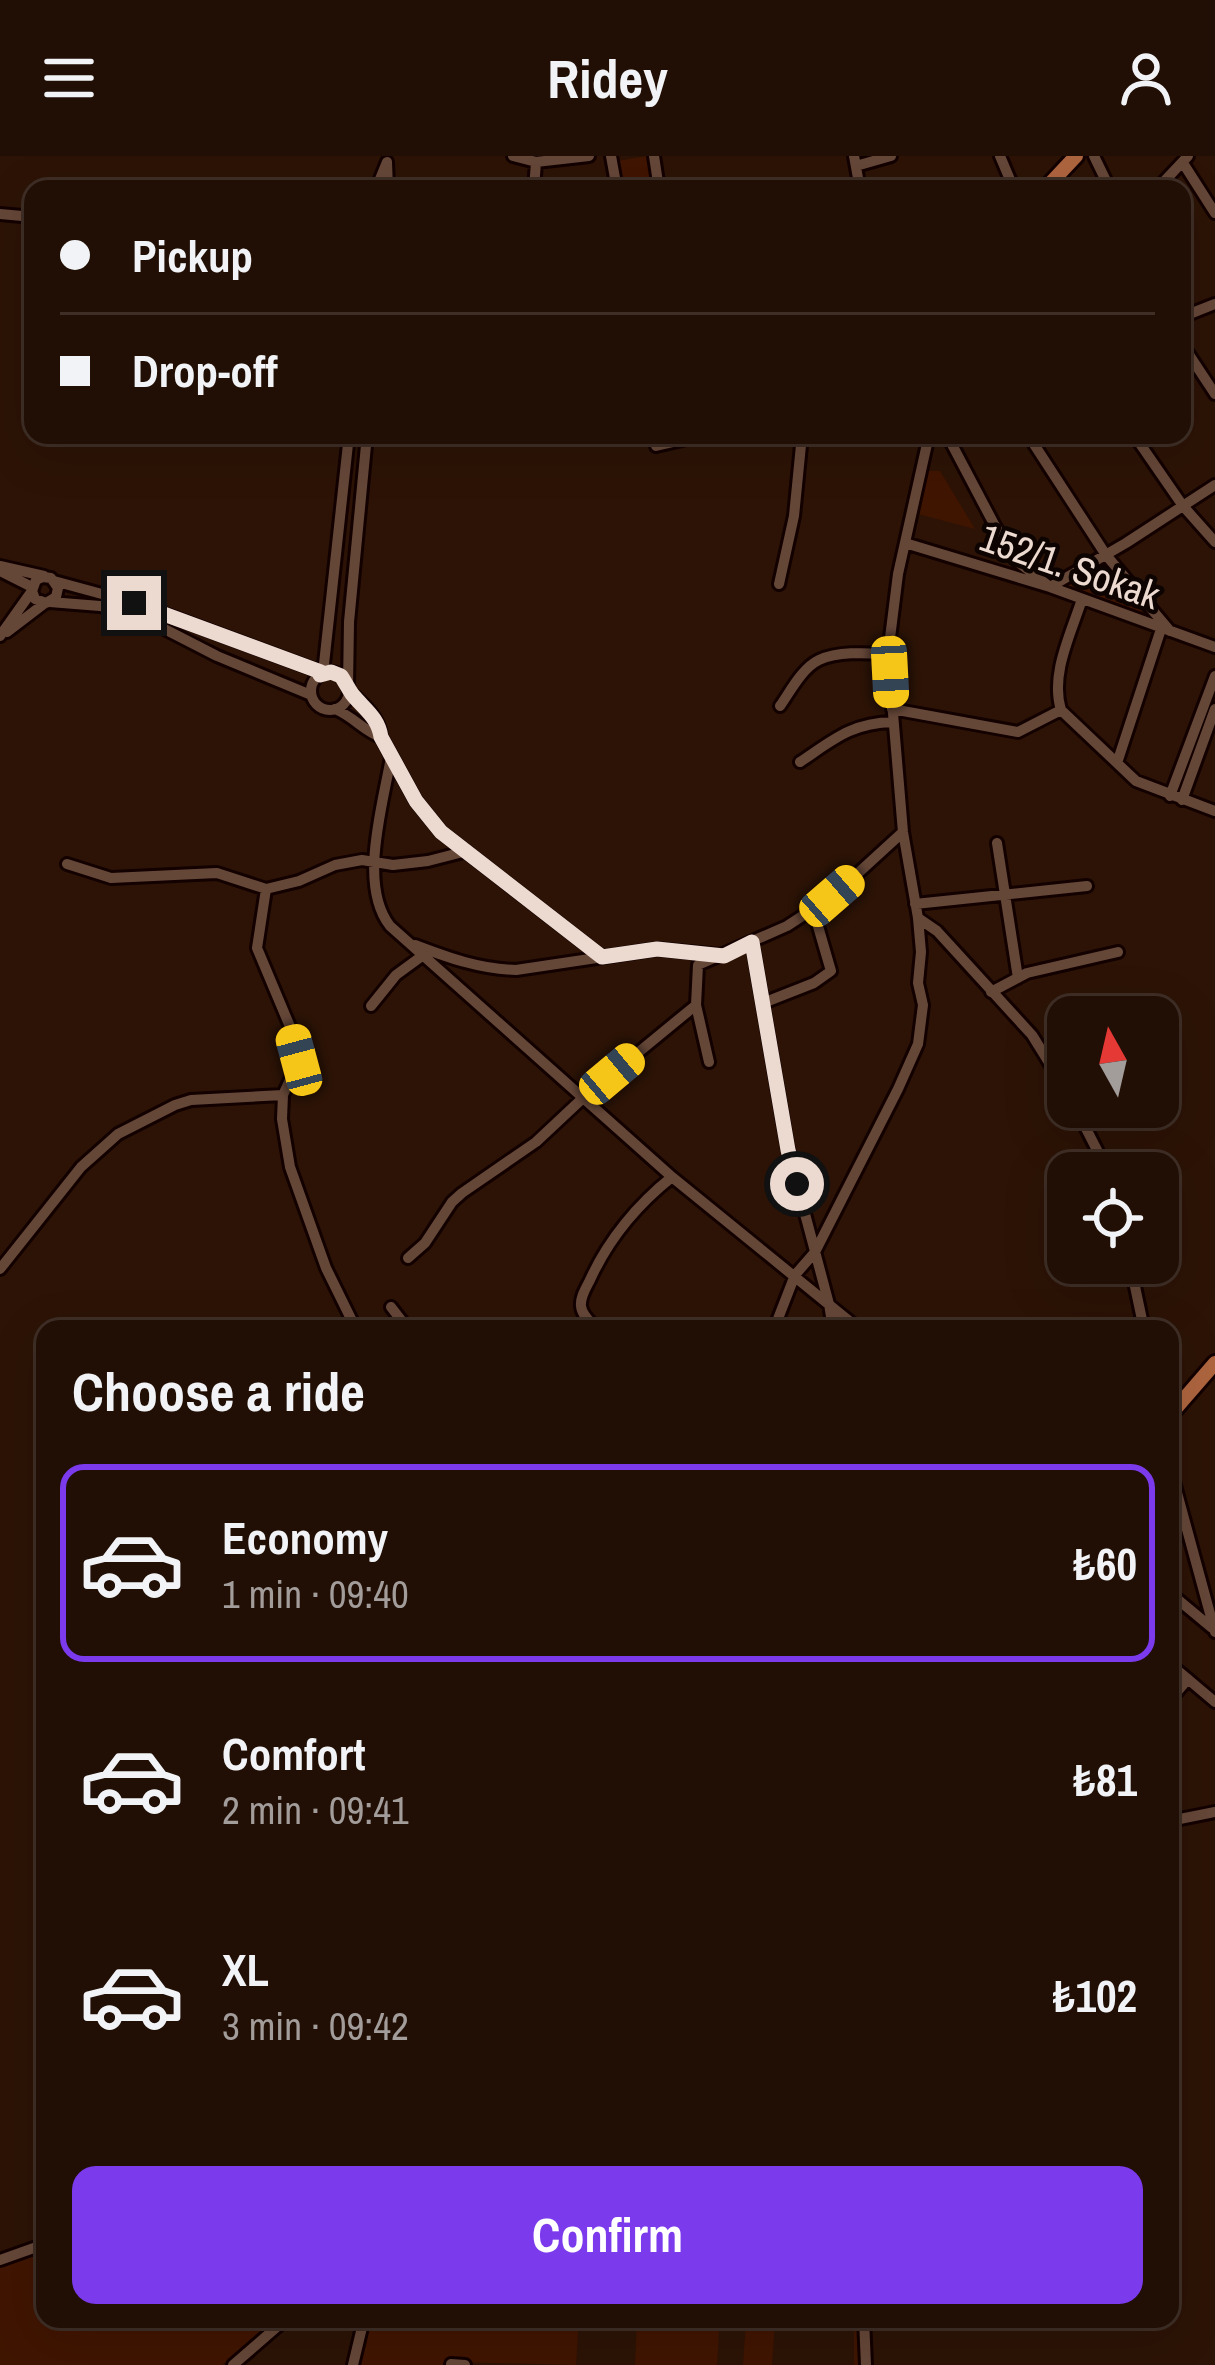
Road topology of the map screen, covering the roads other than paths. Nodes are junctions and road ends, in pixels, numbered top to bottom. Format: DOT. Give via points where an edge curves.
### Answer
graph roads {
  1 [pos="400,156"];
  2 [pos="512,156"];
  3 [pos="590,156"];
  4 [pos="891,156"];
  5 [pos="1076,156"];
  6 [pos="387,159"];
  7 [pos="1186,159"];
  8 [pos="855,161"];
  9 [pos="536,163"];
  10 [pos="535,180"];
  11 [pos="1053,180"];
  12 [pos="1215,212"];
  13 [pos="1191,358"];
  14 [pos="1215,394"];
  15 [pos="348,444"];
  16 [pos="366,444"];
  17 [pos="665,444"];
  18 [pos="801,444"];
  19 [pos="927,444"];
  20 [pos="952,444"];
  21 [pos="1034,444"];
  22 [pos="1140,444"];
  23 [pos="656,446"];
  24 [pos="1215,485"];
  25 [pos="1183,506"];
  26 [pos="1215,542"];
  27 [pos="905,543"];
  28 [pos="1106,554"];
  29 [pos="0,569"];
  30 [pos="51,579"];
  31 [pos="778,584"];
  32 [pos="1050,587"];
  33 [pos="32,589"];
  34 [pos="1082,599"];
  35 [pos="48,603"];
  36 [pos="1166,630"];
  37 [pos="0,637"];
  38 [pos="1215,647"];
  39 [pos="888,655"];
  40 [pos="322,673"];
  41 [pos="1215,676"];
  42 [pos="348,688"];
  43 [pos="311,695"];
  44 [pos="780,706"];
  45 [pos="1215,709"];
  46 [pos="335,710"];
  47 [pos="1061,710"];
  48 [pos="892,716"];
  49 [pos="381,737"];
  50 [pos="391,757"];
  51 [pos="800,762"];
  52 [pos="1118,763"];
  53 [pos="1176,798"];
  54 [pos="1215,812"];
  55 [pos="903,832"];
  56 [pos="998,843"];
  57 [pos="463,852"];
  58 [pos="374,861"];
  59 [pos="67,864"];
  60 [pos="1087,886"];
  61 [pos="266,889"];
  62 [pos="1005,895"];
  63 [pos="813,909"];
  64 [pos="917,911"];
  65 [pos="406,942"];
  66 [pos="752,942"];
  67 [pos="1118,952"];
  68 [pos="422,956"];
  69 [pos="724,956"];
  70 [pos="602,957"];
  71 [pos="1018,978"];
  72 [pos="991,992"];
  73 [pos="763,1003"];
  74 [pos="696,1005"];
  75 [pos="371,1006"];
  76 [pos="1047,1059"];
  77 [pos="709,1062"];
  78 [pos="283,1095"];
  79 [pos="584,1097"];
  80 [pos="673,1177"];
  81 [pos="815,1252"];
  82 [pos="407,1258"];
  83 [pos="0,1269"];
  84 [pos="795,1275"];
  85 [pos="1134,1284"];
  86 [pos="829,1304"];
  87 [pos="391,1306"];
  88 [pos="352,1320"];
  89 [pos="402,1320"];
  90 [pos="589,1320"];
  91 [pos="778,1320"];
  92 [pos="832,1320"];
  93 [pos="848,1320"];
  94 [pos="1142,1320"];
  95 [pos="1215,1363"];
  96 [pos="1179,1405"];
  97 [pos="1179,1496"];
  98 [pos="1179,1601"];
  99 [pos="1215,1631"];
  100 [pos="1179,1672"];
  101 [pos="1188,1679"];
  102 [pos="1179,1690"];
  103 [pos="1215,1702"];
  104 [pos="1215,1812"];
  105 [pos="1179,1819"];
  106 [pos="36,2247"];
  107 [pos="0,2260"];
  108 [pos="276,2328"];
  109 [pos="362,2328"];
  110 [pos="864,2328"];
  111 [pos="451,2364"];
  112 [pos="233,2365"];
  113 [pos="353,2365"];
  114 [pos="465,2365"];
  115 [pos="866,2365"];
  1 -- 6 [label="street"];
  2 -- 9 [label="street"];
  3 -- 9 [label="street"];
  4 -- 8 [label="street"];
  5 -- 11 [label="main road"];
  7 -- 12 [label="street"];
  9 -- 10 [label="street"];
  13 -- 14 [label="street"];
  15 -- 40 [label="street"];
  16 -- 42 [label="street"];
  17 -- 23 [label="street"];
  18 -- 31 [label="street"];
  19 -- 27 [label="street"];
  20 -- 32 [label="street" via="1018,562"];
  21 -- 28 [label="street"];
  22 -- 25 [label="street"];
  24 -- 25 [label="street"];
  25 -- 26 [label="street"];
  25 -- 28 [label="street"];
  27 -- 32 [label="street, 152/1. Sokak"];
  27 -- 39 [label="street"];
  28 -- 32 [label="street"];
  28 -- 36 [label="street"];
  29 -- 30 [label="street"];
  29 -- 33 [label="street"];
  30 -- 33 [label="street" via="39,578"];
  30 -- 35 [label="street" via="58,593"];
  30 -- 40 [label="street"];
  32 -- 34 [label="street, 152/1. Sokak"];
  33 -- 35 [label="street"];
  33 -- 37 [label="street"];
  34 -- 36 [label="street, 152/1. Sokak"];
  34 -- 47 [label="street" via="1058,676"];
  35 -- 37 [label="street"];
  35 -- 43 [label="street" via="141,617"];
  36 -- 38 [label="street, 152/1. Sokak"];
  36 -- 52 [label="street"];
  39 -- 44 [label="street" via="817,661"];
  39 -- 48 [label="street"];
  40 -- 42 [label="street" via="336,673"];
  40 -- 43 [label="street"];
  41 -- 53 [label="street"];
  42 -- 46 [label="street"];
  42 -- 49 [label="street"];
  43 -- 46 [label="street"];
  45 -- 53 [label="street"];
  46 -- 49 [label="street"];
  47 -- 48 [label="street" via="1018,732"];
  47 -- 52 [label="street"];
  48 -- 51 [label="street" via="848,729"];
  48 -- 55 [label="street"];
  49 -- 50 [label="street"];
  50 -- 57 [label="street" via="416,801"];
  50 -- 58 [label="street"];
  52 -- 53 [label="street" via="1136,781"];
  53 -- 54 [label="street"];
  55 -- 63 [label="street"];
  55 -- 64 [label="street"];
  56 -- 62 [label="street"];
  57 -- 58 [label="street"];
  57 -- 70 [label="street"];
  58 -- 61 [label="street"];
  58 -- 65 [label="street" via="377,905"];
  59 -- 61 [label="street" via="111,878 218,873"];
  60 -- 62 [label="street"];
  61 -- 78 [label="street" via="257,948 299,1060"];
  62 -- 64 [label="street"];
  62 -- 71 [label="street"];
  63 -- 66 [label="street"];
  63 -- 73 [label="street" via="831,971"];
  64 -- 72 [label="street"];
  64 -- 81 [label="street" via="918,1044"];
  65 -- 68 [label="street"];
  65 -- 70 [label="street" via="493,969"];
  66 -- 69 [label="street"];
  66 -- 73 [label="street"];
  67 -- 71 [label="street"];
  68 -- 75 [label="street"];
  68 -- 79 [label="street"];
  69 -- 70 [label="street" via="657,949"];
  69 -- 74 [label="street" via="698,965"];
  71 -- 72 [label="street"];
  72 -- 76 [label="street"];
  73 -- 81 [label="street"];
  74 -- 77 [label="street"];
  74 -- 79 [label="street"];
  78 -- 83 [label="street" via="191,1100 118,1134 81,1167"];
  78 -- 88 [label="street" via="290,1167"];
  79 -- 80 [label="street"];
  79 -- 82 [label="street" via="452,1202"];
  80 -- 84 [label="street"];
  80 -- 90 [label="street" via="597,1264 581,1299"];
  81 -- 84 [label="street"];
  81 -- 86 [label="street"];
  84 -- 86 [label="street"];
  84 -- 91 [label="street"];
  85 -- 94 [label="street"];
  86 -- 92 [label="street"];
  86 -- 93 [label="street"];
  87 -- 89 [label="street"];
  95 -- 96 [label="main road"];
  97 -- 99 [label="street"];
  98 -- 99 [label="street"];
  100 -- 101 [label="street"];
  101 -- 102 [label="street"];
  101 -- 103 [label="street"];
  104 -- 105 [label="street"];
  106 -- 107 [label="street"];
  108 -- 112 [label="street"];
  109 -- 113 [label="street"];
  110 -- 115 [label="street"];
  111 -- 114 [label="street"];
}
